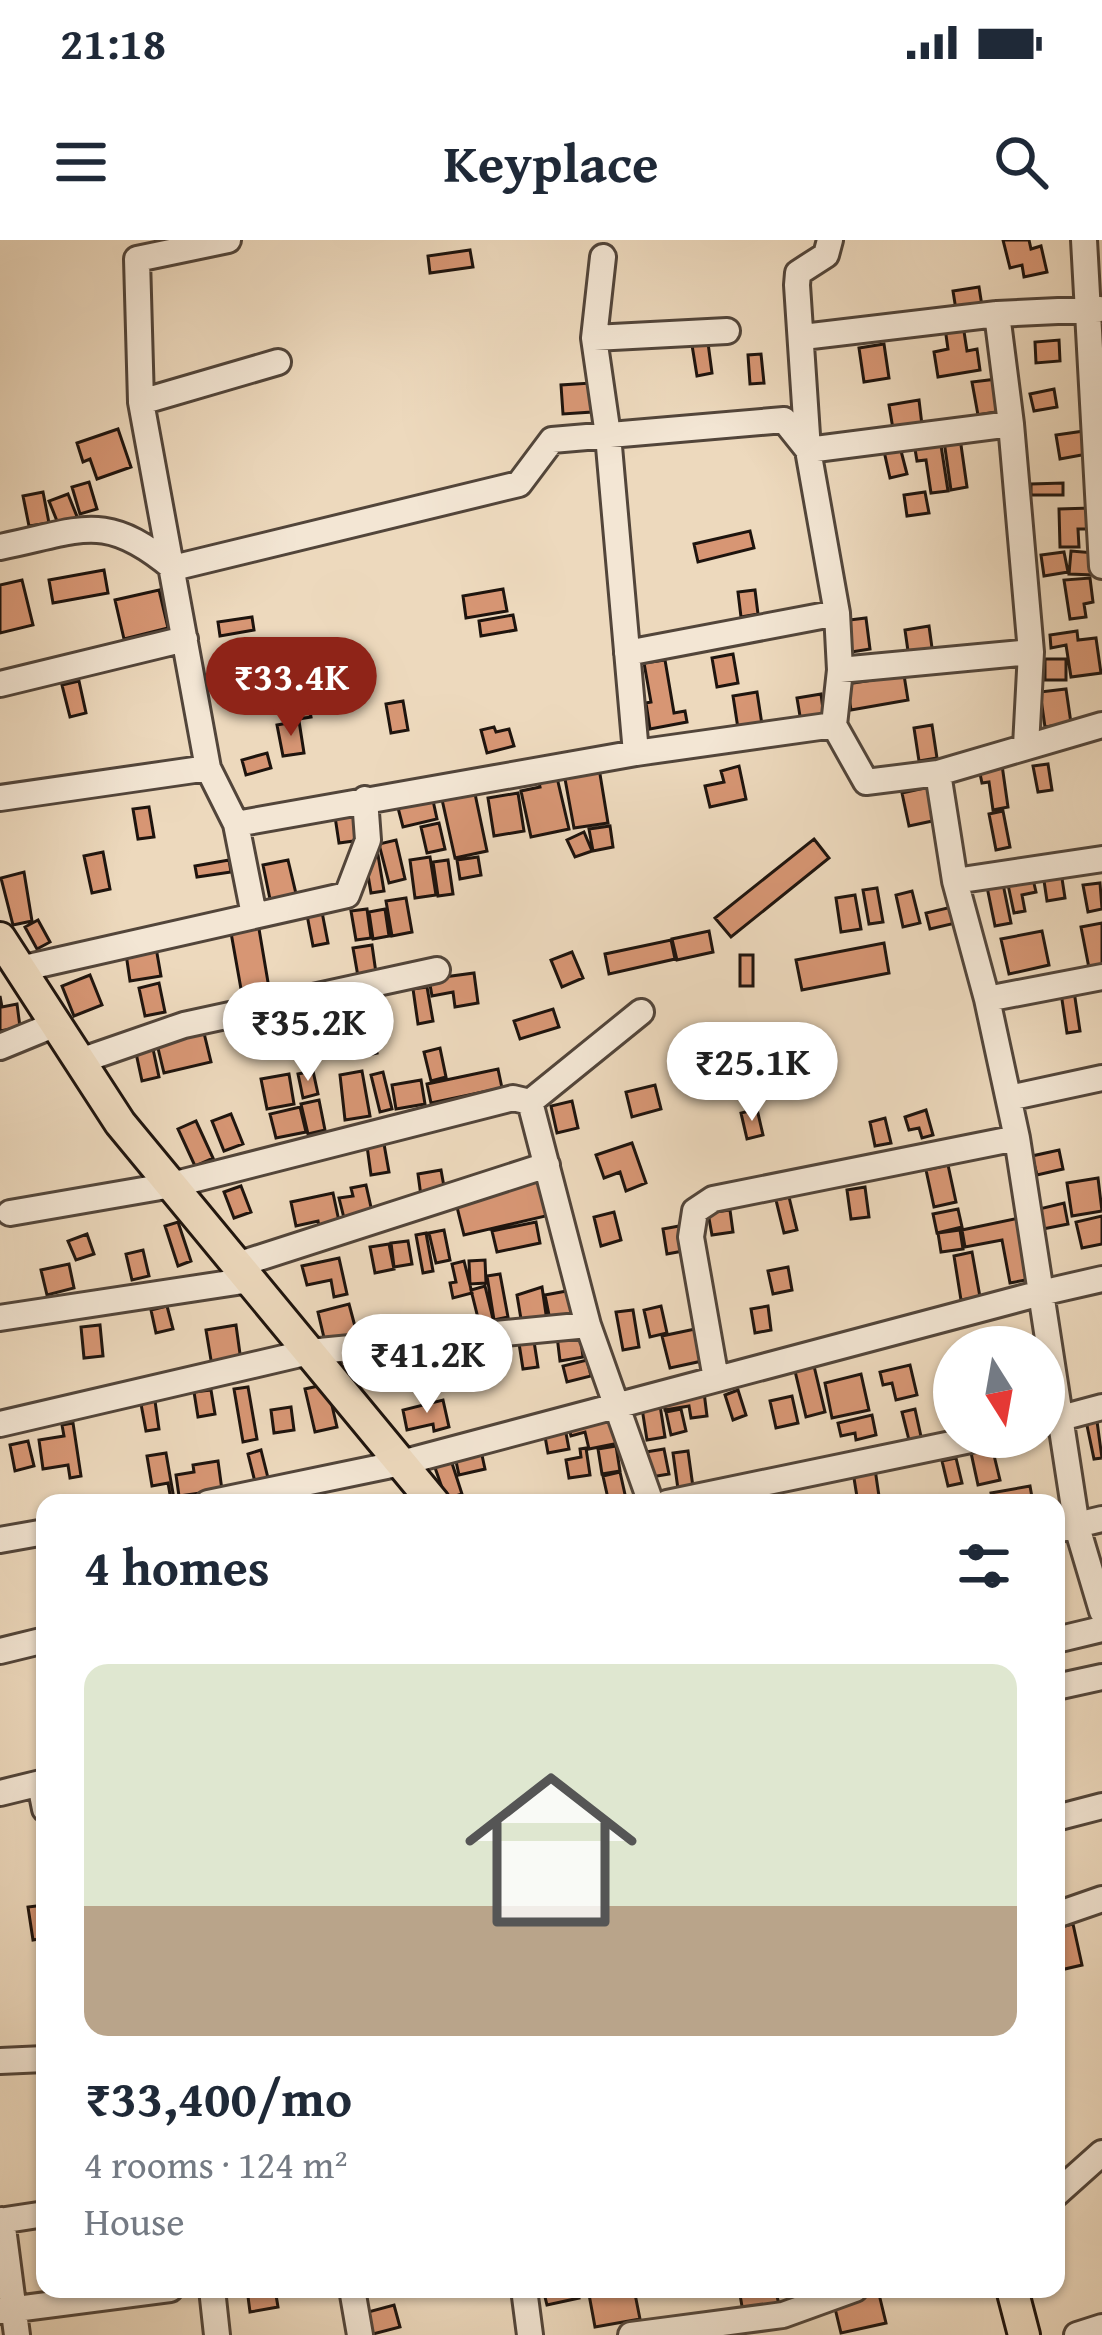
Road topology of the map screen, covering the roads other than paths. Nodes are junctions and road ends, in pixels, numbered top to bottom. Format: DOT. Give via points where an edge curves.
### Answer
graph roads {
  1 [pos="228,240"];
  2 [pos="830,240"];
  3 [pos="1084,240"];
  4 [pos="135,250"];
  5 [pos="604,257"];
  6 [pos="1094,309"];
  7 [pos="997,314"];
  8 [pos="727,331"];
  9 [pos="803,337"];
  10 [pos="594,338"];
  11 [pos="278,362"];
  12 [pos="141,402"];
  13 [pos="1011,424"];
  14 [pos="608,435"];
  15 [pos="808,449"];
  16 [pos="0,547"];
  17 [pos="1102,566"];
  18 [pos="173,568"];
  19 [pos="837,613"];
  20 [pos="184,639"];
  21 [pos="626,652"];
  22 [pos="1031,652"];
  23 [pos="840,670"];
  24 [pos="0,684"];
  25 [pos="834,724"];
  26 [pos="1102,725"];
  27 [pos="1026,746"];
  28 [pos="636,753"];
  29 [pos="208,767"];
  30 [pos="938,773"];
  31 [pos="0,798"];
  32 [pos="365,799"];
  33 [pos="236,824"];
  34 [pos="1102,859"];
  35 [pos="955,880"];
  36 [pos="254,915"];
  37 [pos="0,938"];
  38 [pos="20,969"];
  39 [pos="437,970"];
  40 [pos="1102,977"];
  41 [pos="987,999"];
  42 [pos="641,1012"];
  43 [pos="56,1024"];
  44 [pos="0,1047"];
  45 [pos="80,1060"];
  46 [pos="1102,1078"];
  47 [pos="1009,1098"];
  48 [pos="530,1102"];
  49 [pos="1017,1138"];
  50 [pos="547,1165"];
  51 [pos="172,1186"];
  52 [pos="10,1213"];
  53 [pos="244,1273"];
  54 [pos="1102,1279"];
  55 [pos="1040,1293"];
  56 [pos="0,1318"];
  57 [pos="588,1325"];
  58 [pos="1043,1326"];
  59 [pos="309,1352"];
  60 [pos="716,1379"];
  61 [pos="614,1403"];
  62 [pos="1102,1407"];
  63 [pos="1065,1416"];
  64 [pos="0,1424"];
  65 [pos="933,1448"];
  66 [pos="1056,1458"];
  67 [pos="401,1463"];
  68 [pos="251,1494"];
  69 [pos="427,1494"];
  70 [pos="648,1494"];
  71 [pos="710,1494"];
  72 [pos="1061,1494"];
  73 [pos="1102,1519"];
  74 [pos="1066,1528"];
  75 [pos="36,1534"];
  76 [pos="0,1540"];
  77 [pos="1102,1611"];
  78 [pos="1102,1629"];
  79 [pos="1065,1638"];
  80 [pos="36,1642"];
  81 [pos="0,1651"];
  82 [pos="1102,1677"];
  83 [pos="1065,1685"];
  84 [pos="36,1792"];
  85 [pos="0,1793"];
  86 [pos="1102,1806"];
  87 [pos="1065,1816"];
  88 [pos="1102,1899"];
  89 [pos="1065,1912"];
  90 [pos="36,2059"];
  91 [pos="0,2061"];
  92 [pos="1102,2153"];
  93 [pos="1065,2186"];
  94 [pos="36,2214"];
  95 [pos="1,2220"];
  96 [pos="120,2298"];
  97 [pos="213,2298"];
  98 [pos="354,2298"];
  99 [pos="525,2298"];
  100 [pos="830,2298"];
  101 [pos="1014,2298"];
  102 [pos="10,2318"];
  103 [pos="1102,2327"];
  104 [pos="218,2335"];
  105 [pos="360,2335"];
  106 [pos="530,2335"];
  107 [pos="631,2335"];
  108 [pos="1024,2335"];
  109 [pos="1077,2335"];
  1 -- 4 [label="street"];
  2 -- 9 [label="street" via="826,255 798,273"];
  3 -- 6 [label="street"];
  4 -- 12 [label="street"];
  5 -- 10 [label="street"];
  6 -- 7 [label="street"];
  6 -- 17 [label="street"];
  7 -- 9 [label="street"];
  7 -- 13 [label="street"];
  8 -- 10 [label="street"];
  9 -- 15 [label="street"];
  10 -- 14 [label="street"];
  11 -- 12 [label="street"];
  12 -- 18 [label="street"];
  13 -- 15 [label="street"];
  13 -- 22 [label="street"];
  14 -- 15 [label="street" via="784,420"];
  14 -- 18 [label="street" via="552,440 519,484"];
  14 -- 21 [label="street"];
  15 -- 19 [label="street"];
  16 -- 18 [label="street" via="101,526 141,541"];
  18 -- 20 [label="street"];
  19 -- 21 [label="street"];
  19 -- 23 [label="street"];
  20 -- 24 [label="street"];
  20 -- 29 [label="street"];
  21 -- 28 [label="street"];
  22 -- 23 [label="street"];
  22 -- 27 [label="street"];
  23 -- 25 [label="street"];
  25 -- 28 [label="street"];
  25 -- 30 [label="street" via="866,782"];
  26 -- 27 [label="street"];
  27 -- 30 [label="street"];
  28 -- 32 [label="street"];
  29 -- 31 [label="street"];
  29 -- 33 [label="street"];
  30 -- 35 [label="street"];
  32 -- 33 [label="street"];
  32 -- 36 [label="street" via="368,840 346,895"];
  33 -- 36 [label="street"];
  34 -- 35 [label="street"];
  35 -- 41 [label="street"];
  36 -- 38 [label="street"];
  37 -- 38 [label="main road"];
  38 -- 43 [label="main road"];
  39 -- 45 [label="street" via="184,1025"];
  40 -- 41 [label="street"];
  41 -- 47 [label="street"];
  42 -- 48 [label="street"];
  43 -- 44 [label="street"];
  43 -- 45 [label="main road"];
  45 -- 51 [label="main road"];
  46 -- 47 [label="street"];
  47 -- 49 [label="street"];
  48 -- 50 [label="street"];
  48 -- 51 [label="street" via="496,1100"];
  49 -- 55 [label="street"];
  49 -- 60 [label="street" via="712,1199 695,1211 691,1237"];
  50 -- 53 [label="street"];
  50 -- 57 [label="street"];
  51 -- 52 [label="street"];
  51 -- 53 [label="main road"];
  53 -- 56 [label="street"];
  53 -- 59 [label="main road"];
  54 -- 55 [label="street"];
  55 -- 58 [label="street"];
  55 -- 60 [label="street"];
  57 -- 59 [label="street"];
  57 -- 61 [label="street"];
  59 -- 64 [label="street"];
  59 -- 67 [label="main road"];
  60 -- 61 [label="street"];
  61 -- 67 [label="street"];
  61 -- 70 [label="street"];
  62 -- 63 [label="street"];
  65 -- 71 [label="street"];
  66 -- 72 [label="street"];
  67 -- 68 [label="street"];
  67 -- 69 [label="main road"];
  73 -- 74 [label="street"];
  74 -- 77 [label="street"];
  75 -- 76 [label="street"];
  78 -- 79 [label="street"];
  80 -- 81 [label="street"];
  82 -- 83 [label="street"];
  84 -- 85 [label="street"];
  86 -- 87 [label="street"];
  88 -- 89 [label="street"];
  90 -- 91 [label="street"];
  92 -- 93 [label="street"];
  94 -- 95 [label="street"];
  95 -- 102 [label="street"];
  96 -- 102 [label="street"];
  97 -- 104 [label="street"];
  98 -- 105 [label="street"];
  99 -- 106 [label="street"];
  100 -- 107 [label="street" via="783,2315"];
  101 -- 108 [label="main road"];
  103 -- 109 [label="street"];
}
